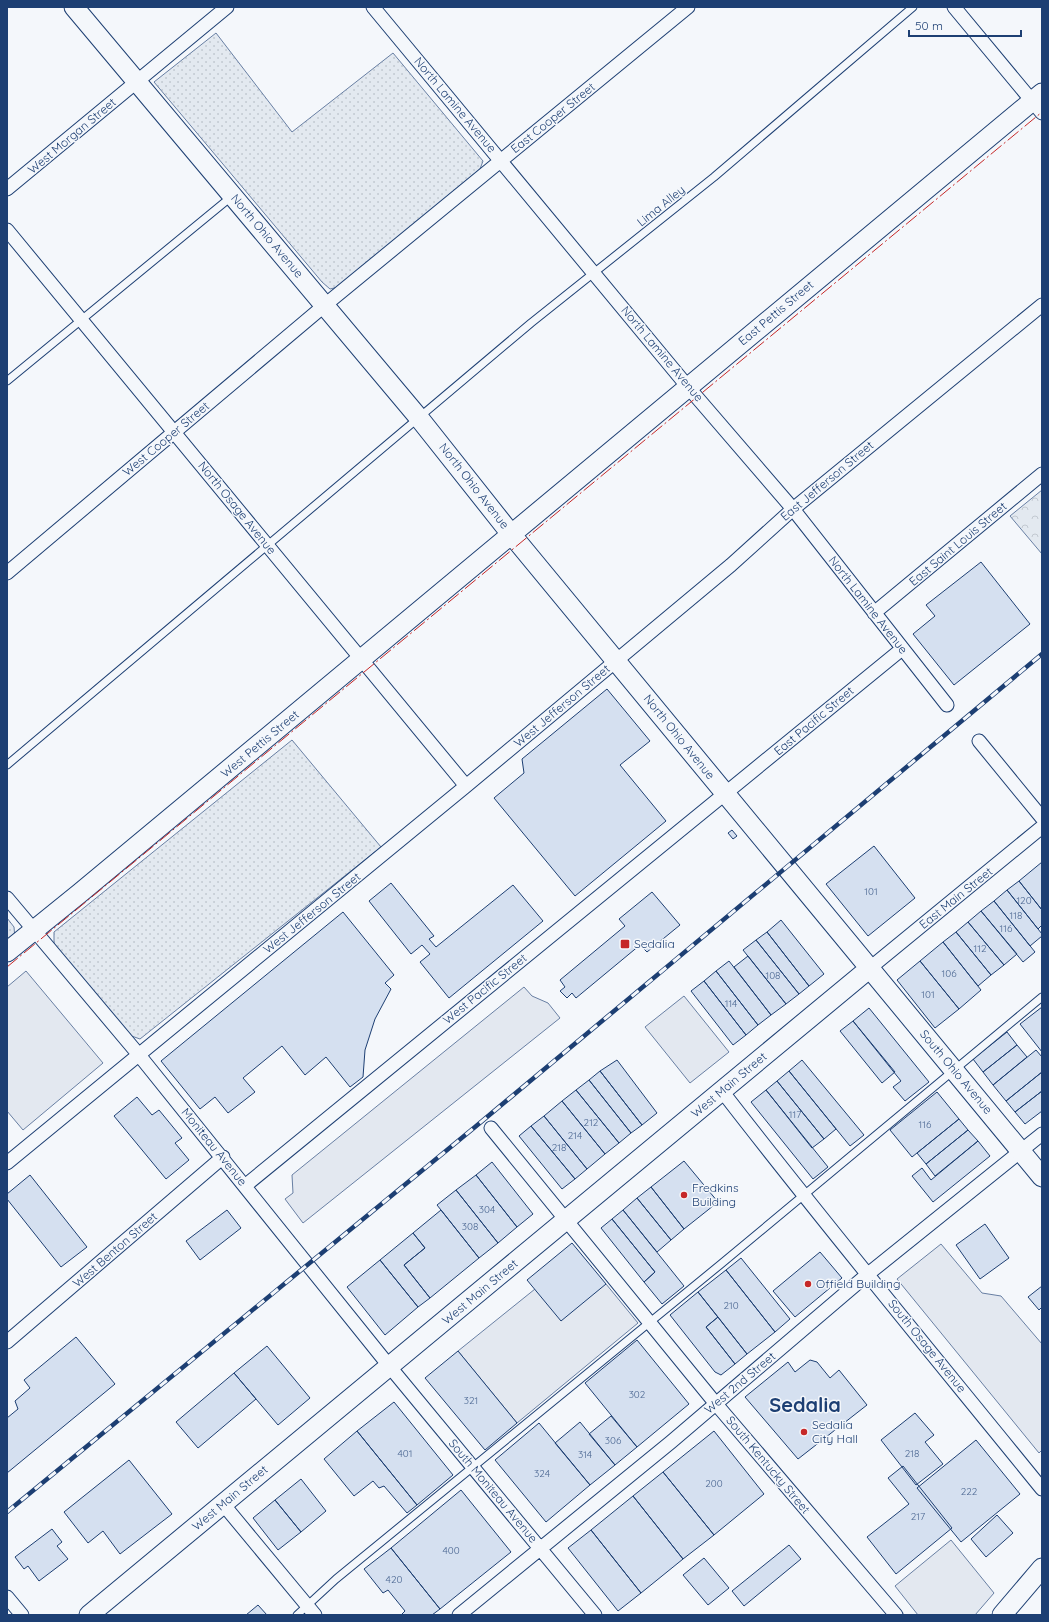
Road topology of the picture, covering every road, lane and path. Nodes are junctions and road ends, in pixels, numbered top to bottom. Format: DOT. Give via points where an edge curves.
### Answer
graph roads {
  1 [pos="74,7"];
  2 [pos="227,7"];
  3 [pos="373,7"];
  4 [pos="688,7"];
  5 [pos="914,7"];
  6 [pos="954,7"];
  7 [pos="137,82"];
  8 [pos="1039,102"];
  9 [pos="501,160"];
  10 [pos="7,189"];
  11 [pos="233,196"];
  12 [pos="7,230"];
  13 [pos="594,273"];
  14 [pos="325,305"];
  15 [pos="1042,305"];
  16 [pos="81,320"];
  17 [pos="7,381"];
  18 [pos="688,387"];
  19 [pos="419,418"];
  20 [pos="174,432"];
  21 [pos="1042,474"];
  22 [pos="793,509"];
  23 [pos="511,534"];
  24 [pos="267,545"];
  25 [pos="7,573"];
  26 [pos="874,613"];
  27 [pos="902,649"];
  28 [pos="362,660"];
  29 [pos="616,661"];
  30 [pos="947,705"];
  31 [pos="978,741"];
  32 [pos="7,764"];
  33 [pos="466,786"];
  34 [pos="726,794"];
  35 [pos="1042,818"];
  36 [pos="1042,827"];
  37 [pos="7,898"];
  38 [pos="34,930"];
  39 [pos="7,952"];
  40 [pos="870,968"];
  41 [pos="1042,997"];
  42 [pos="139,1055"];
  43 [pos="954,1070"];
  44 [pos="722,1091"];
  45 [pos="490,1128"];
  46 [pos="1042,1134"];
  47 [pos="1021,1151"];
  48 [pos="223,1157"];
  49 [pos="7,1163"];
  50 [pos="1042,1177"];
  51 [pos="246,1185"];
  52 [pos="803,1196"];
  53 [pos="566,1220"];
  54 [pos="868,1274"];
  55 [pos="649,1322"];
  56 [pos="7,1342"];
  57 [pos="390,1366"];
  58 [pos="716,1404"];
  59 [pos="473,1466"];
  60 [pos="1042,1489"];
  61 [pos="223,1504"];
  62 [pos="540,1548"];
  63 [pos="1042,1568"];
  64 [pos="7,1597"];
  65 [pos="311,1610"];
  66 [pos="22,1615"];
  67 [pos="89,1615"];
  68 [pos="297,1615"];
  69 [pos="459,1615"];
  70 [pos="595,1615"];
  71 [pos="896,1615"];
  72 [pos="1002,1615"];
  1 -- 7 [label="main road, North Ohio Avenue"];
  2 -- 7 [label="street, West Morgan Street"];
  3 -- 9 [label="street, North Lamine Avenue"];
  4 -- 9 [label="street, East Cooper Street"];
  5 -- 13 [label="lane, Lima Alley" via="714,178"];
  6 -- 8 [label="street"];
  7 -- 10 [label="street, West Morgan Street"];
  7 -- 11 [label="main road, North Ohio Avenue"];
  8 -- 18 [label="main road, East Pettis Street"];
  9 -- 13 [label="street, North Lamine Avenue"];
  9 -- 14 [label="street, East Cooper Street"];
  11 -- 14 [label="main road, North Ohio Avenue"];
  11 -- 16 [label="lane"];
  12 -- 16 [label="street, North Osage Avenue"];
  13 -- 18 [label="street, North Lamine Avenue"];
  13 -- 19 [label="lane, Lima Alley"];
  14 -- 19 [label="main road, North Ohio Avenue"];
  14 -- 20 [label="street, West Cooper Street"];
  15 -- 22 [label="street, East Jefferson Street"];
  16 -- 17 [label="lane"];
  16 -- 20 [label="street, North Osage Avenue"];
  18 -- 22 [label="street, North Lamine Avenue"];
  18 -- 23 [label="main road, East Pettis Street"];
  19 -- 23 [label="main road, North Ohio Avenue"];
  19 -- 24 [label="lane, Lima Alley"];
  20 -- 24 [label="street, North Osage Avenue"];
  20 -- 25 [label="street, West Cooper Street"];
  21 -- 26 [label="street, East Saint Louis Street"];
  22 -- 26 [label="street, North Lamine Avenue"];
  22 -- 29 [label="street, East Jefferson Street" via="731,565"];
  23 -- 28 [label="main road, West Pettis Street"];
  23 -- 29 [label="main road, North Ohio Avenue"];
  24 -- 28 [label="street, North Osage Avenue"];
  24 -- 32 [label="lane, Lima Alley"];
  26 -- 27 [label="street, North Lamine Avenue"];
  27 -- 30 [label="street, North Lamine Avenue"];
  27 -- 34 [label="street, East Pacific Street"];
  28 -- 33 [label="street, North Osage Avenue"];
  28 -- 38 [label="main road, West Pettis Street"];
  29 -- 33 [label="street, West Jefferson Street"];
  29 -- 34 [label="main road, North Ohio Avenue"];
  31 -- 35 [label="street"];
  33 -- 42 [label="street, West Jefferson Street"];
  34 -- 40 [label="main road, North Ohio Avenue"];
  34 -- 51 [label="street, West Pacific Street"];
  36 -- 40 [label="street, East Main Street"];
  37 -- 38 [label="street, Moniteau Avenue"];
  38 -- 39 [label="main road, West Pettis Street"];
  38 -- 42 [label="street, Moniteau Avenue"];
  40 -- 43 [label="main road, South Ohio Avenue"];
  40 -- 44 [label="main road, West Main Street"];
  41 -- 43 [label="lane"];
  42 -- 48 [label="street, Moniteau Avenue"];
  42 -- 49 [label="street, West Jefferson Street"];
  43 -- 47 [label="main road, South Ohio Avenue"];
  43 -- 52 [label="lane"];
  44 -- 52 [label="street, South Osage Avenue"];
  44 -- 53 [label="main road, West Main Street"];
  45 -- 53 [label="street, South Kentucky Street"];
  46 -- 47 [label="street, West 2nd Street"];
  47 -- 50 [label="main road, South Ohio Avenue"];
  47 -- 54 [label="street, West 2nd Street"];
  48 -- 51 [label="street, Moniteau Avenue"];
  48 -- 56 [label="street, West Benton Street"];
  51 -- 57 [label="street, Moniteau Avenue"];
  52 -- 54 [label="street, South Osage Avenue"];
  52 -- 55 [label="lane"];
  53 -- 55 [label="street, South Kentucky Street"];
  53 -- 57 [label="main road, West Main Street"];
  54 -- 58 [label="street, West 2nd Street"];
  54 -- 60 [label="street, South Osage Avenue"];
  55 -- 58 [label="street, South Kentucky Street"];
  55 -- 59 [label="lane"];
  57 -- 59 [label="street, South Moniteau Avenue"];
  57 -- 61 [label="main road, West Main Street"];
  58 -- 62 [label="street, West 2nd Street"];
  58 -- 71 [label="street, South Kentucky Street"];
  59 -- 62 [label="street, South Moniteau Avenue"];
  59 -- 65 [label="lane" via="336,1579"];
  61 -- 65 [label="street"];
  61 -- 67 [label="main road, West Main Street"];
  62 -- 69 [label="street, West 2nd Street"];
  62 -- 70 [label="street, South Moniteau Avenue"];
  63 -- 72 [label="main road"];
  64 -- 66 [label="street"];
  65 -- 68 [label="lane"];
}
